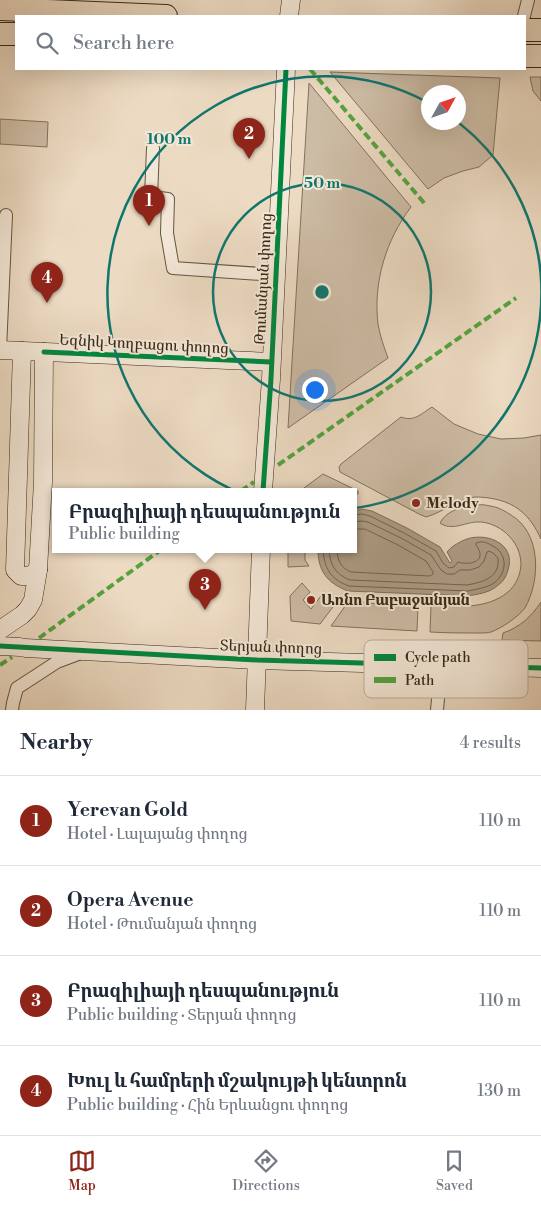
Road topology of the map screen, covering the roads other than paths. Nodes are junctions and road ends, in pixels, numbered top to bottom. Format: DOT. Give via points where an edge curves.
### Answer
graph roads {
  1 [pos="291,0"];
  2 [pos="528,0"];
  3 [pos="53,6"];
  4 [pos="0,9"];
  5 [pos="155,15"];
  6 [pos="289,15"];
  7 [pos="524,15"];
  8 [pos="526,30"];
  9 [pos="541,30"];
  10 [pos="0,34"];
  11 [pos="15,34"];
  12 [pos="526,56"];
  13 [pos="541,56"];
  14 [pos="286,70"];
  15 [pos="153,148"];
  16 [pos="6,215"];
  17 [pos="276,275"];
  18 [pos="0,350"];
  19 [pos="22,351"];
  20 [pos="44,352"];
  21 [pos="272,362"];
  22 [pos="263,488"];
  23 [pos="261,553"];
  24 [pos="38,570"];
  25 [pos="0,630"];
  26 [pos="0,646"];
  27 [pos="86,651"];
  28 [pos="258,660"];
  29 [pos="364,663"];
  30 [pos="528,668"];
  31 [pos="541,668"];
  32 [pos="12,710"];
  33 [pos="255,710"];
  1 -- 6 [label="street"];
  2 -- 7 [label="street"];
  3 -- 4 [label="highway"];
  3 -- 5 [label="highway"];
  8 -- 9 [label="highway"];
  10 -- 11 [label="highway"];
  12 -- 13 [label="highway"];
  14 -- 17 [label="street, Թումանյան փողոց"];
  15 -- 17 [label="street" via="151,197 168,199 167,233 173,268"];
  16 -- 18 [label="street"];
  17 -- 21 [label="street, Թումանյան փողոց"];
  18 -- 19 [label="street, Եզնիկ Կողբացու փողոց"];
  19 -- 20 [label="street, Եզնիկ Կողբացու փողոց"];
  19 -- 24 [label="street" via="15,570 21,576 30,576"];
  20 -- 21 [label="street, Եզնիկ Կողբացու փողոց"];
  20 -- 24 [label="street"];
  21 -- 22 [label="street, Թումանյան փողոց"];
  23 -- 28 [label="street"];
  24 -- 25 [label="street" via="28,609"];
  26 -- 27 [label="street, Տերյան փողոց"];
  27 -- 28 [label="street, Տերյան փողոց"];
  27 -- 32 [label="street" via="57,662 18,688"];
  28 -- 29 [label="street, Տերյան փողոց"];
  28 -- 33 [label="street"];
  30 -- 31 [label="street, Տերյան փողոց"];
}
